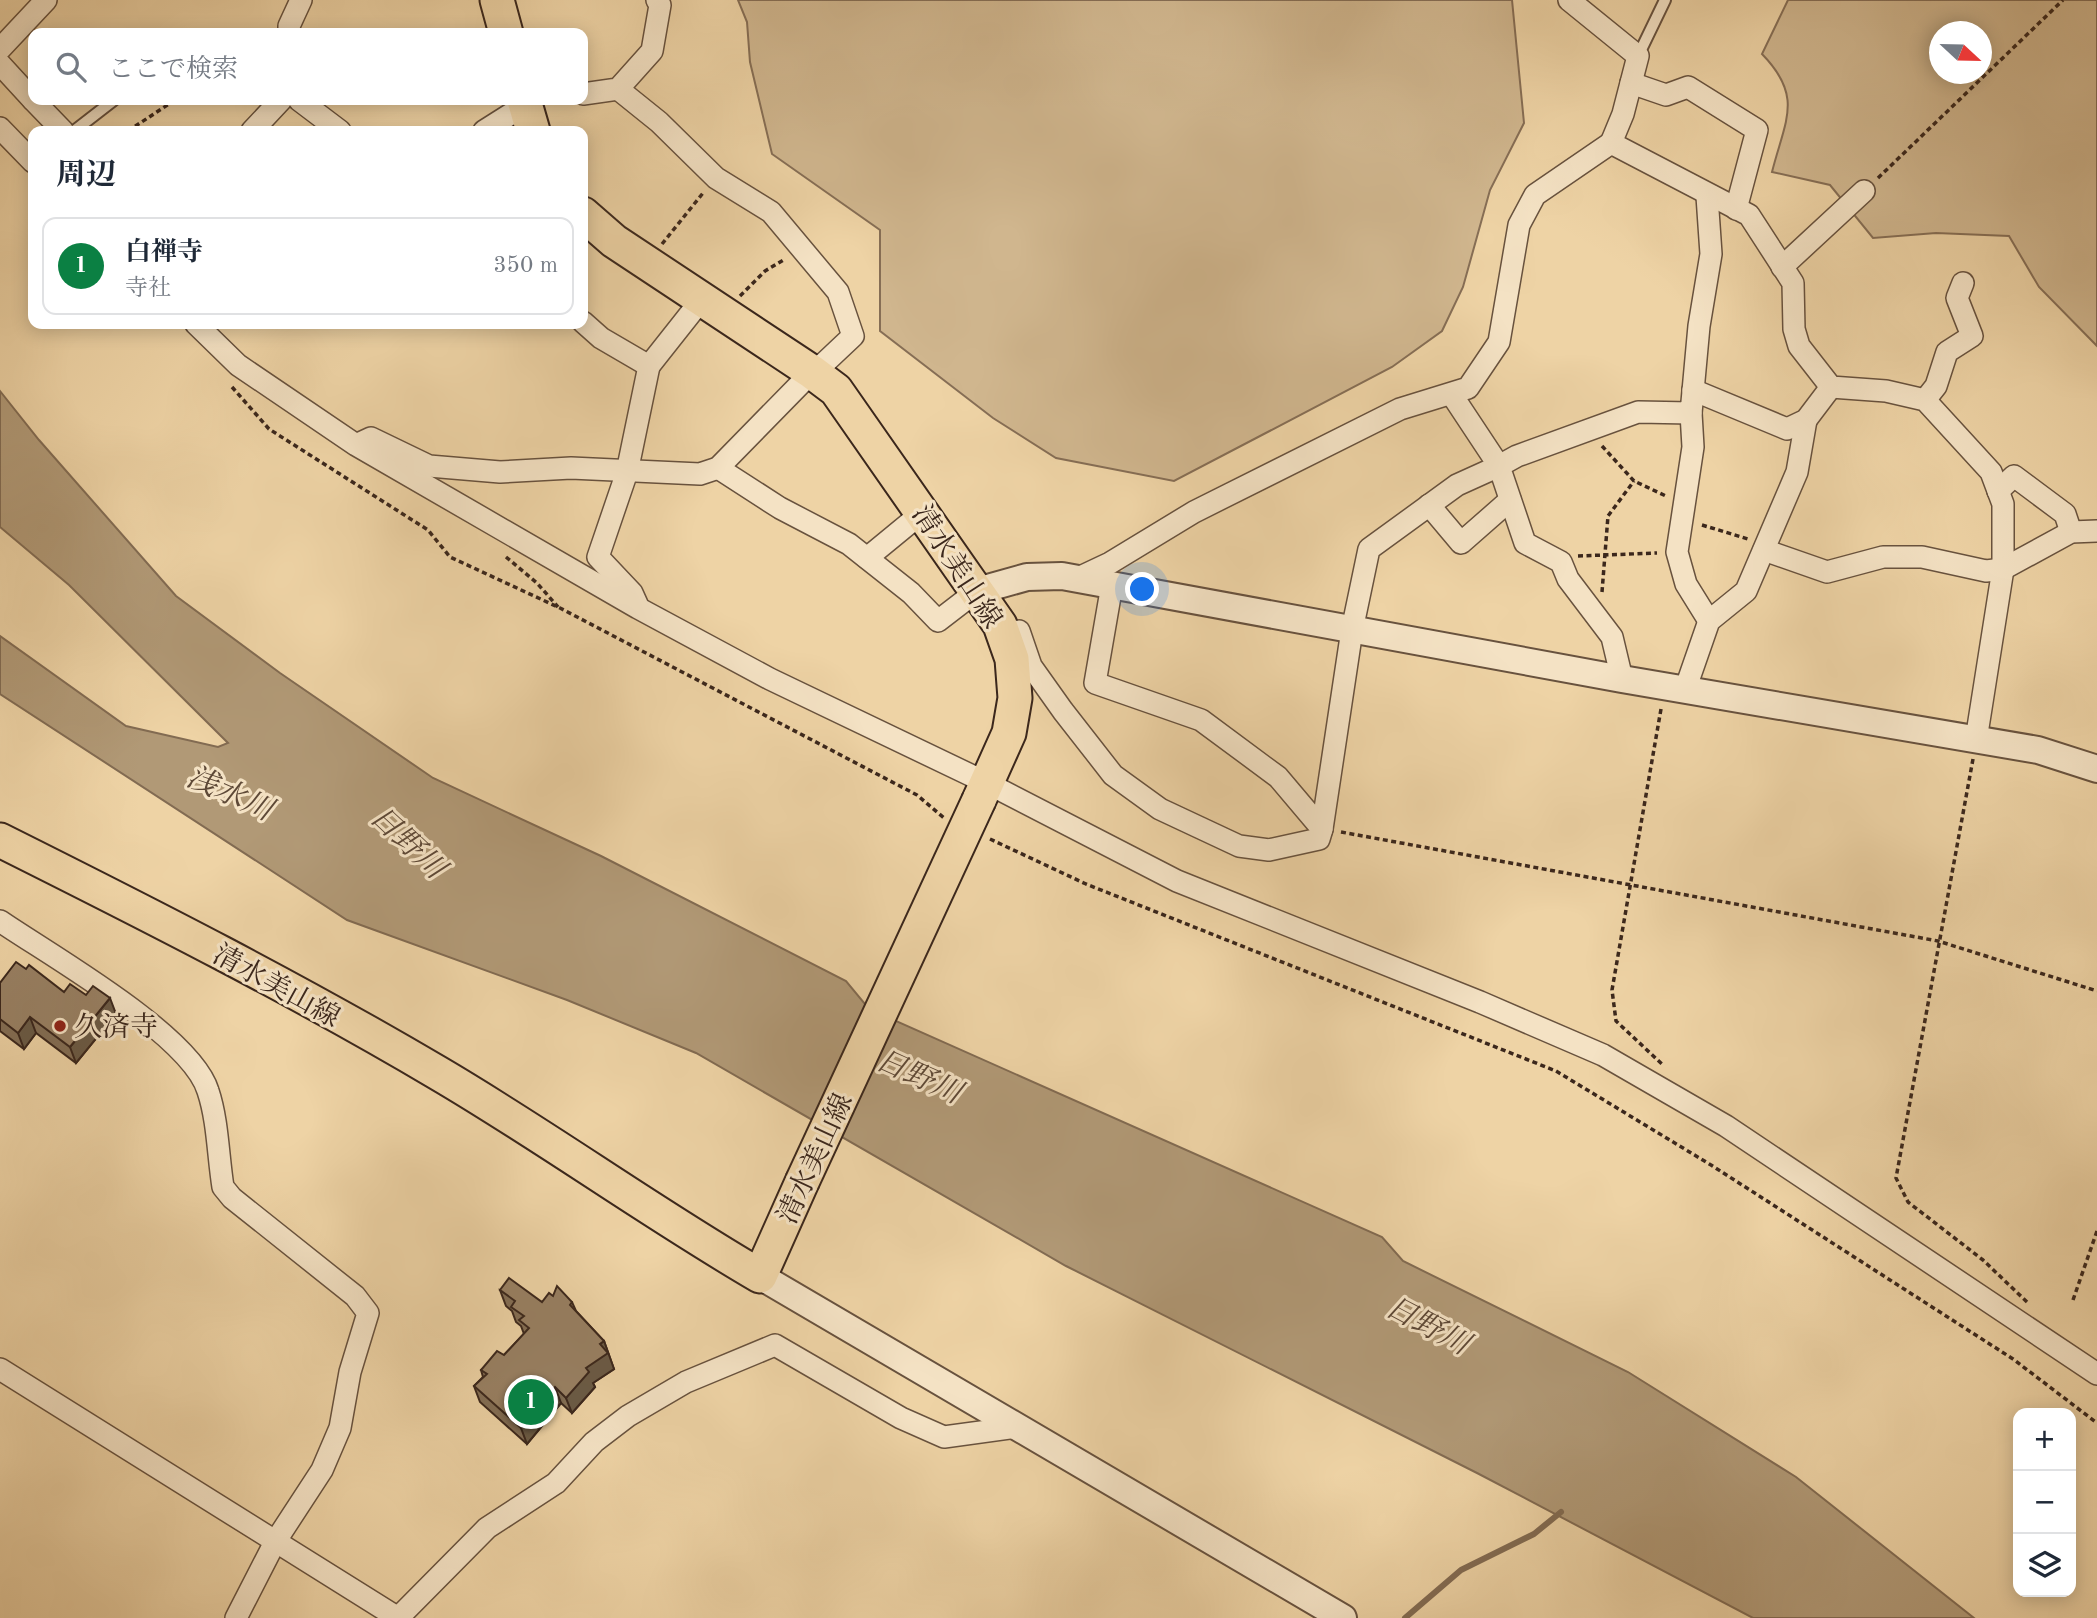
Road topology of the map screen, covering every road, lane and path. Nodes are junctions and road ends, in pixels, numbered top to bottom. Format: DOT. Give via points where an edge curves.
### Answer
graph roads {
  1 [pos="46,0"];
  2 [pos="301,0"];
  3 [pos="497,0"];
  4 [pos="657,0"];
  5 [pos="1569,0"];
  6 [pos="1665,0"];
  7 [pos="2063,0"];
  8 [pos="291,28"];
  9 [pos="505,28"];
  10 [pos="0,49"];
  11 [pos="1638,56"];
  12 [pos="0,64"];
  13 [pos="1631,83"];
  14 [pos="618,89"];
  15 [pos="588,93"];
  16 [pos="28,95"];
  17 [pos="38,105"];
  18 [pos="108,105"];
  19 [pos="167,105"];
  20 [pos="276,105"];
  21 [pos="306,105"];
  22 [pos="528,113"];
  23 [pos="58,126"];
  24 [pos="80,126"];
  25 [pos="136,126"];
  26 [pos="258,126"];
  27 [pos="333,126"];
  28 [pos="493,126"];
  29 [pos="0,128"];
  30 [pos="1611,143"];
  31 [pos="28,157"];
  32 [pos="716,178"];
  33 [pos="1864,191"];
  34 [pos="1707,196"];
  35 [pos="1736,209"];
  36 [pos="588,218"];
  37 [pos="802,249"];
  38 [pos="654,253"];
  39 [pos="1782,267"];
  40 [pos="1963,283"];
  41 [pos="738,298"];
  42 [pos="702,299"];
  43 [pos="588,326"];
  44 [pos="200,329"];
  45 [pos="220,329"];
  46 [pos="649,366"];
  47 [pos="815,370"];
  48 [pos="232,372"];
  49 [pos="1831,387"];
  50 [pos="1693,390"];
  51 [pos="1452,394"];
  52 [pos="1925,400"];
  53 [pos="1691,414"];
  54 [pos="1806,420"];
  55 [pos="1591,429"];
  56 [pos="356,445"];
  57 [pos="1499,466"];
  58 [pos="718,468"];
  59 [pos="627,472"];
  60 [pos="1634,481"];
  61 [pos="1998,491"];
  62 [pos="1510,500"];
  63 [pos="1429,505"];
  64 [pos="923,512"];
  65 [pos="1684,512"];
  66 [pos="2071,531"];
  67 [pos="2097,531"];
  68 [pos="1764,550"];
  69 [pos="500,552"];
  70 [pos="1677,552"];
  71 [pos="1605,555"];
  72 [pos="867,558"];
  73 [pos="1560,562"];
  74 [pos="2003,569"];
  75 [pos="1076,579"];
  76 [pos="1112,585"];
  77 [pos="977,591"];
  78 [pos="560,608"];
  79 [pos="638,608"];
  80 [pos="1598,619"];
  81 [pos="1709,621"];
  82 [pos="1352,630"];
  83 [pos="1622,679"];
  84 [pos="1675,688"];
  85 [pos="1976,740"];
  86 [pos="2097,769"];
  87 [pos="983,792"];
  88 [pos="954,823"];
  89 [pos="1322,829"];
  90 [pos="978,834"];
  91 [pos="0,840"];
  92 [pos="1630,884"];
  93 [pos="0,921"];
  94 [pos="1938,941"];
  95 [pos="2097,991"];
  96 [pos="1665,1066"];
  97 [pos="2097,1231"];
  98 [pos="760,1276"];
  99 [pos="2073,1300"];
  100 [pos="2032,1307"];
  101 [pos="0,1369"];
  102 [pos="2097,1374"];
  103 [pos="2097,1423"];
  104 [pos="1018,1427"];
  105 [pos="275,1542"];
  106 [pos="236,1618"];
  107 [pos="398,1618"];
  108 [pos="1343,1618"];
  1 -- 10 [label="street"];
  2 -- 8 [label="street"];
  3 -- 9 [label="main road"];
  4 -- 14 [label="street" via="652,51"];
  5 -- 11 [label="street"];
  6 -- 11 [label="lane"];
  7 -- 33 [label="path"];
  11 -- 13 [label="street"];
  12 -- 16 [label="street"];
  13 -- 30 [label="street"];
  13 -- 35 [label="street" via="1666,96 1688,87 1757,131"];
  14 -- 15 [label="street"];
  14 -- 32 [label="street"];
  17 -- 23 [label="street"];
  18 -- 24 [label="lane"];
  19 -- 25 [label="path"];
  20 -- 26 [label="street"];
  21 -- 27 [label="street"];
  22 -- 28 [label="street" via="514,112"];
  29 -- 31 [label="street"];
  30 -- 34 [label="street"];
  30 -- 51 [label="street" via="1535,195 1519,225 1499,342 1468,388"];
  32 -- 37 [label="street" via="771,212"];
  32 -- 38 [label="path"];
  33 -- 39 [label="street"];
  34 -- 35 [label="street"];
  34 -- 50 [label="street" via="1711,254"];
  35 -- 39 [label="street" via="1749,215"];
  36 -- 42 [label="main road, 清水美山線"];
  37 -- 41 [label="path" via="765,271"];
  37 -- 47 [label="street" via="838,292 853,336"];
  39 -- 49 [label="street" via="1793,283 1799,346"];
  40 -- 52 [label="street" via="1957,298 1972,336 1947,352 1936,386"];
  42 -- 46 [label="street"];
  42 -- 47 [label="main road, 清水美山線"];
  43 -- 46 [label="street"];
  44 -- 48 [label="street"];
  45 -- 48 [label="street" via="237,352"];
  46 -- 59 [label="street"];
  47 -- 58 [label="street"];
  47 -- 64 [label="main road, 清水美山線" via="853,412"];
  48 -- 56 [label="street"];
  48 -- 78 [label="path" via="269,429 428,530 450,557"];
  49 -- 52 [label="street" via="1886,391"];
  49 -- 54 [label="street"];
  50 -- 53 [label="street"];
  50 -- 54 [label="street" via="1787,429"];
  51 -- 57 [label="street"];
  51 -- 75 [label="street" via="1400,409 1194,512"];
  52 -- 61 [label="street" via="1991,472"];
  53 -- 55 [label="street" via="1638,412"];
  53 -- 65 [label="street" via="1693,447"];
  54 -- 68 [label="street" via="1797,472"];
  55 -- 57 [label="street"];
  55 -- 60 [label="path"];
  56 -- 59 [label="street" via="371,439 429,466 500,472 571,468"];
  56 -- 79 [label="street"];
  57 -- 62 [label="street"];
  57 -- 63 [label="street" via="1457,485"];
  58 -- 59 [label="street" via="700,474"];
  58 -- 72 [label="street"];
  59 -- 79 [label="street" via="597,557 632,593"];
  60 -- 65 [label="path"];
  60 -- 71 [label="path" via="1608,516"];
  61 -- 66 [label="street" via="2014,476 2064,514"];
  61 -- 74 [label="street" via="2003,504"];
  62 -- 63 [label="street" via="1461,543"];
  62 -- 73 [label="street" via="1525,543"];
  63 -- 82 [label="street" via="1369,549"];
  64 -- 72 [label="street"];
  64 -- 77 [label="main road, 清水美山線"];
  65 -- 68 [label="path" via="1752,540"];
  65 -- 70 [label="street"];
  66 -- 67 [label="street"];
  66 -- 74 [label="street"];
  68 -- 74 [label="street" via="1827,572 1883,557 1923,557 1986,571"];
  68 -- 81 [label="street" via="1746,591"];
  69 -- 78 [label="path"];
  70 -- 71 [label="path"];
  70 -- 81 [label="street" via="1686,584"];
  71 -- 73 [label="path" via="1566,557"];
  71 -- 80 [label="path"];
  72 -- 77 [label="street" via="938,621"];
  73 -- 80 [label="street"];
  74 -- 85 [label="street"];
  75 -- 76 [label="street"];
  75 -- 77 [label="street" via="1027,577"];
  76 -- 82 [label="street"];
  76 -- 89 [label="street" via="1095,683 1201,720 1278,776"];
  77 -- 87 [label="main road, 清水美山線" via="1004,636 1012,659 1015,698 1009,733"];
  77 -- 89 [label="street" via="1003,603 1031,666 1114,775 1160,809 1240,846 1269,850 1319,839"];
  78 -- 88 [label="path" via="917,795"];
  79 -- 87 [label="street"];
  80 -- 83 [label="street" via="1612,637"];
  81 -- 84 [label="street"];
  82 -- 83 [label="street"];
  82 -- 89 [label="street"];
  83 -- 84 [label="street"];
  84 -- 85 [label="street"];
  84 -- 92 [label="path"];
  85 -- 86 [label="street" via="2038,750"];
  85 -- 94 [label="path"];
  87 -- 98 [label="main road, 清水美山線, bridge"];
  87 -- 102 [label="street" via="1177,881 1603,1055 1726,1126"];
  89 -- 92 [label="path"];
  90 -- 103 [label="path" via="1086,884 1556,1071 2012,1359"];
  91 -- 98 [label="main road, 清水美山線" via="144,912 439,1074"];
  92 -- 94 [label="path"];
  92 -- 96 [label="path" via="1612,990 1616,1021"];
  93 -- 105 [label="street" via="153,1024 196,1065 209,1091 223,1187 355,1296 368,1313 350,1372 340,1429 322,1470"];
  94 -- 95 [label="path"];
  94 -- 100 [label="path" via="1896,1178 1908,1202 1983,1260"];
  97 -- 99 [label="path"];
  98 -- 104 [label="street"];
  101 -- 105 [label="street"];
  104 -- 107 [label="street" via="944,1437 901,1418 775,1345 686,1382 628,1416 594,1442 556,1483 487,1528"];
  104 -- 108 [label="street"];
  105 -- 106 [label="street"];
  105 -- 107 [label="street"];
}
